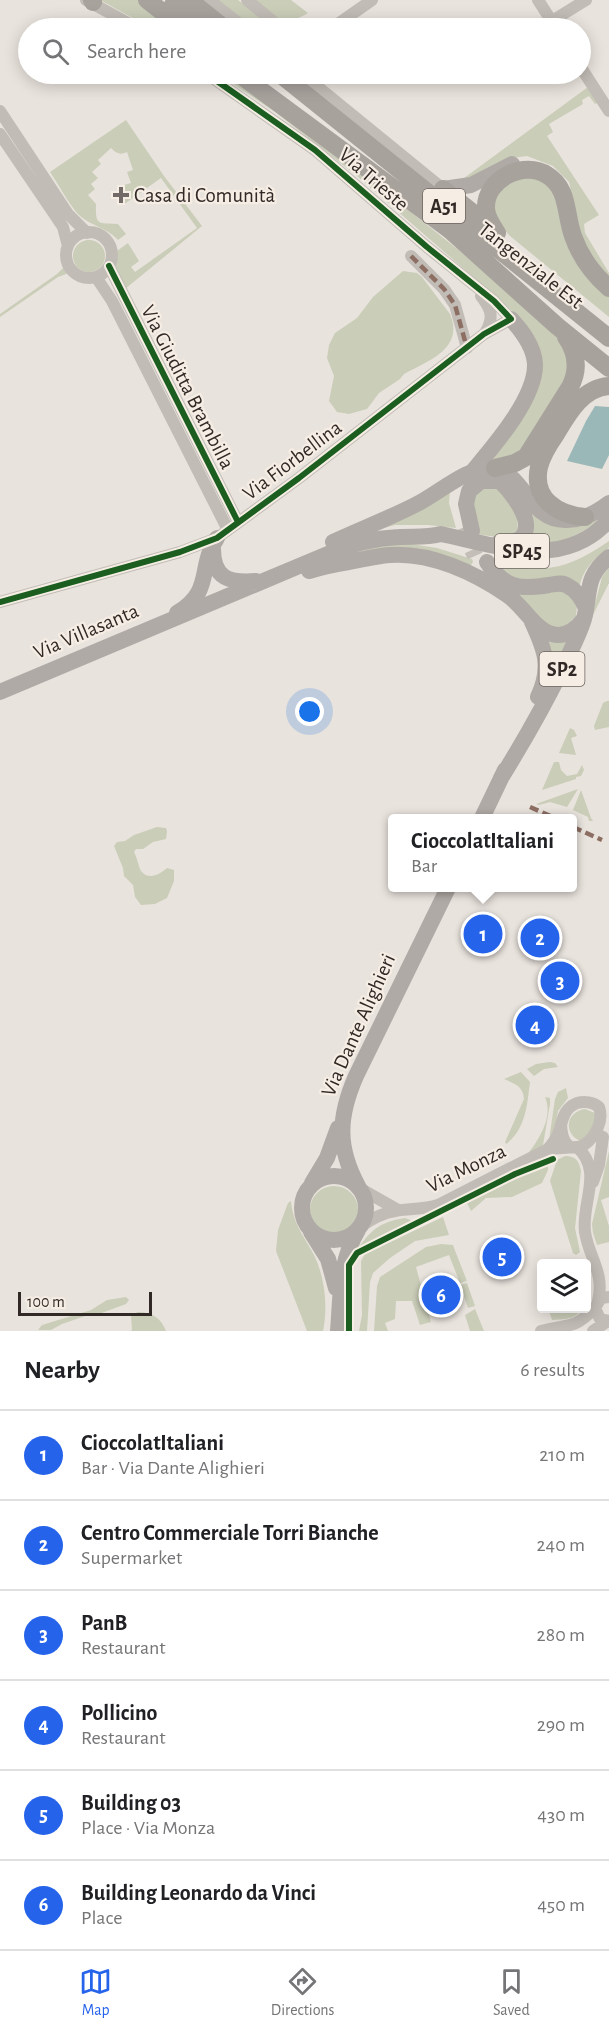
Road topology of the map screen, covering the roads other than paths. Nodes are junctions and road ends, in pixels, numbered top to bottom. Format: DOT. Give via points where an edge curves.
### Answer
graph roads {
  1 [pos="147,0"];
  2 [pos="167,0"];
  3 [pos="189,0"];
  4 [pos="208,0"];
  5 [pos="247,0"];
  6 [pos="372,0"];
  7 [pos="538,0"];
  8 [pos="586,0"];
  9 [pos="92,2"];
  10 [pos="119,18"];
  11 [pos="170,18"];
  12 [pos="190,18"];
  13 [pos="212,18"];
  14 [pos="232,18"];
  15 [pos="269,18"];
  16 [pos="346,18"];
  17 [pos="550,18"];
  18 [pos="563,18"];
  19 [pos="591,83"];
  20 [pos="221,84"];
  21 [pos="253,84"];
  22 [pos="269,84"];
  23 [pos="292,84"];
  24 [pos="314,84"];
  25 [pos="0,111"];
  26 [pos="609,111"];
  27 [pos="0,134"];
  28 [pos="443,189"];
  29 [pos="450,230"];
  30 [pos="497,232"];
  31 [pos="87,233"];
  32 [pos="68,246"];
  33 [pos="411,256"];
  34 [pos="109,266"];
  35 [pos="96,277"];
  36 [pos="609,283"];
  37 [pos="473,284"];
  38 [pos="609,288"];
  39 [pos="511,319"];
  40 [pos="609,325"];
  41 [pos="557,326"];
  42 [pos="484,334"];
  43 [pos="609,338"];
  44 [pos="467,348"];
  45 [pos="609,356"];
  46 [pos="609,368"];
  47 [pos="609,386"];
  48 [pos="495,468"];
  49 [pos="469,473"];
  50 [pos="609,503"];
  51 [pos="585,517"];
  52 [pos="609,520"];
  53 [pos="227,529"];
  54 [pos="463,532"];
  55 [pos="609,534"];
  56 [pos="427,537"];
  57 [pos="609,557"];
  58 [pos="273,577"];
  59 [pos="498,589"];
  60 [pos="0,602"];
  61 [pos="585,614"];
  62 [pos="529,616"];
  63 [pos="181,617"];
  64 [pos="157,625"];
  65 [pos="0,692"];
  66 [pos="501,778"];
  67 [pos="484,814"];
  68 [pos="446,892"];
  69 [pos="605,1109"];
  70 [pos="343,1113"];
  71 [pos="561,1124"];
  72 [pos="606,1133"];
  73 [pos="577,1147"];
  74 [pos="548,1149"];
  75 [pos="591,1185"];
  76 [pos="308,1188"];
  77 [pos="359,1188"];
  78 [pos="398,1210"];
  79 [pos="308,1227"];
  80 [pos="360,1227"];
  81 [pos="598,1273"];
  82 [pos="609,1291"];
  83 [pos="600,1302"];
  84 [pos="339,1303"];
  85 [pos="608,1321"];
  86 [pos="338,1331"];
  87 [pos="540,1331"];
  88 [pos="593,1331"];
  1 -- 11 [label="highway"];
  2 -- 12 [label="highway"];
  3 -- 13 [label="highway"];
  4 -- 14 [label="street"];
  5 -- 15 [label="street"];
  6 -- 16 [label="street"];
  7 -- 17 [label="street"];
  8 -- 18 [label="street"];
  9 -- 10 [label="street"];
  19 -- 26 [label="street"];
  20 -- 37 [label="street, Via Trieste" via="315,150"];
  21 -- 29 [label="highway"];
  22 -- 29 [label="highway, Tangenziale Est / A51"];
  23 -- 43 [label="highway, Tangenziale Est / A51"];
  24 -- 28 [label="street, Via Trieste"];
  25 -- 31 [label="street, Via Giuditta Brambilla" via="68,214"];
  27 -- 32 [label="street" via="63,227"];
  28 -- 30 [label="highway"];
  28 -- 36 [label="main road" via="467,187 515,163 549,168 564,183 586,256"];
  29 -- 41 [label="highway"];
  29 -- 45 [label="highway, Tangenziale Est / A51"];
  30 -- 38 [label="highway" via="486,211 488,196 495,186 520,169 544,173 562,191 570,229 580,252"];
  30 -- 40 [label="highway"];
  31 -- 32 [label="street"];
  31 -- 34 [label="street, Via Giuditta Brambilla" via="100,236 108,244 112,252"];
  32 -- 35 [label="street" via="66,258 73,271 84,278"];
  33 -- 44 [label="street" via="455,305"];
  34 -- 35 [label="street"];
  34 -- 53 [label="street, Via Giuditta Brambilla"];
  35 -- 53 [label="street, Via Giuditta Brambilla" via="112,301"];
  37 -- 39 [label="street, Via Trieste"];
  37 -- 42 [label="street" via="492,315"];
  39 -- 42 [label="street, Via Fiorbellina"];
  39 -- 49 [label="main road" via="533,352 532,380 516,414"];
  41 -- 46 [label="highway"];
  41 -- 48 [label="highway" via="575,352 574,380 526,457"];
  42 -- 44 [label="street, Via Fiorbellina"];
  44 -- 53 [label="street, Via Fiorbellina"];
  47 -- 51 [label="highway" via="594,390 572,408 539,467 538,484 551,506 567,515"];
  48 -- 49 [label="main road"];
  48 -- 51 [label="main road" via="508,475 550,517"];
  49 -- 54 [label="main road" via="458,486 455,499"];
  49 -- 58 [label="main road" via="419,503 325,545"];
  50 -- 51 [label="main road"];
  52 -- 54 [label="main road, SP45" via="584,539 548,551 527,552"];
  53 -- 58 [label="main road" via="213,556 217,569 237,583"];
  53 -- 60 [label="street, Via Fiorbellina" via="180,552"];
  53 -- 64 [label="main road" via="207,558 201,589 193,601"];
  54 -- 54 [label="main road" via="469,491 481,481 499,481 507,487 527,522 522,536 512,542 500,543"];
  54 -- 56 [label="main road, SP45"];
  55 -- 56 [label="main road, SP45" via="575,555 538,562"];
  56 -- 58 [label="main road, SP45" via="366,542"];
  57 -- 61 [label="main road, SP2" via="592,578"];
  58 -- 63 [label="main road, SP45"];
  59 -- 61 [label="main road, SP2" via="484,571 481,559 500,579 512,585 567,585 575,591"];
  59 -- 62 [label="main road, SP2"];
  59 -- 63 [label="main road" via="453,566 392,555 313,570 204,612"];
  61 -- 62 [label="main road" via="573,631 560,636 547,632"];
  61 -- 66 [label="main road, SP2" via="540,712"];
  62 -- 66 [label="main road, SP2" via="544,652 546,675"];
  63 -- 64 [label="main road, SP45"];
  64 -- 65 [label="main road, Via Villasanta / SP45"];
  66 -- 67 [label="main road, SP2"];
  68 -- 70 [label="main road, Via Dante Alighieri" via="356,1076"];
  69 -- 71 [label="street" via="589,1102 576,1103 566,1111"];
  69 -- 72 [label="street"];
  70 -- 76 [label="main road" via="331,1149"];
  70 -- 77 [label="main road, Via Dante Alighieri" via="344,1153"];
  71 -- 73 [label="street" via="565,1137"];
  71 -- 74 [label="street"];
  72 -- 73 [label="street" via="591,1147"];
  72 -- 75 [label="street"];
  73 -- 74 [label="street, Via Monza"];
  73 -- 75 [label="street" via="589,1164"];
  74 -- 78 [label="street, Via Monza" via="438,1205"];
  75 -- 81 [label="street" via="585,1232"];
  76 -- 77 [label="main road" via="332,1175 348,1179"];
  76 -- 79 [label="main road" via="302,1210"];
  77 -- 78 [label="street"];
  77 -- 80 [label="main road" via="366,1209"];
  78 -- 80 [label="street, Via Monza"];
  79 -- 80 [label="main road" via="319,1236 336,1240"];
  79 -- 84 [label="main road" via="328,1259"];
  80 -- 84 [label="main road" via="344,1264"];
  81 -- 82 [label="street"];
  81 -- 83 [label="street"];
  83 -- 85 [label="street" via="600,1319"];
  83 -- 87 [label="street" via="574,1326"];
  84 -- 86 [label="main road"];
  85 -- 88 [label="street"];
}
